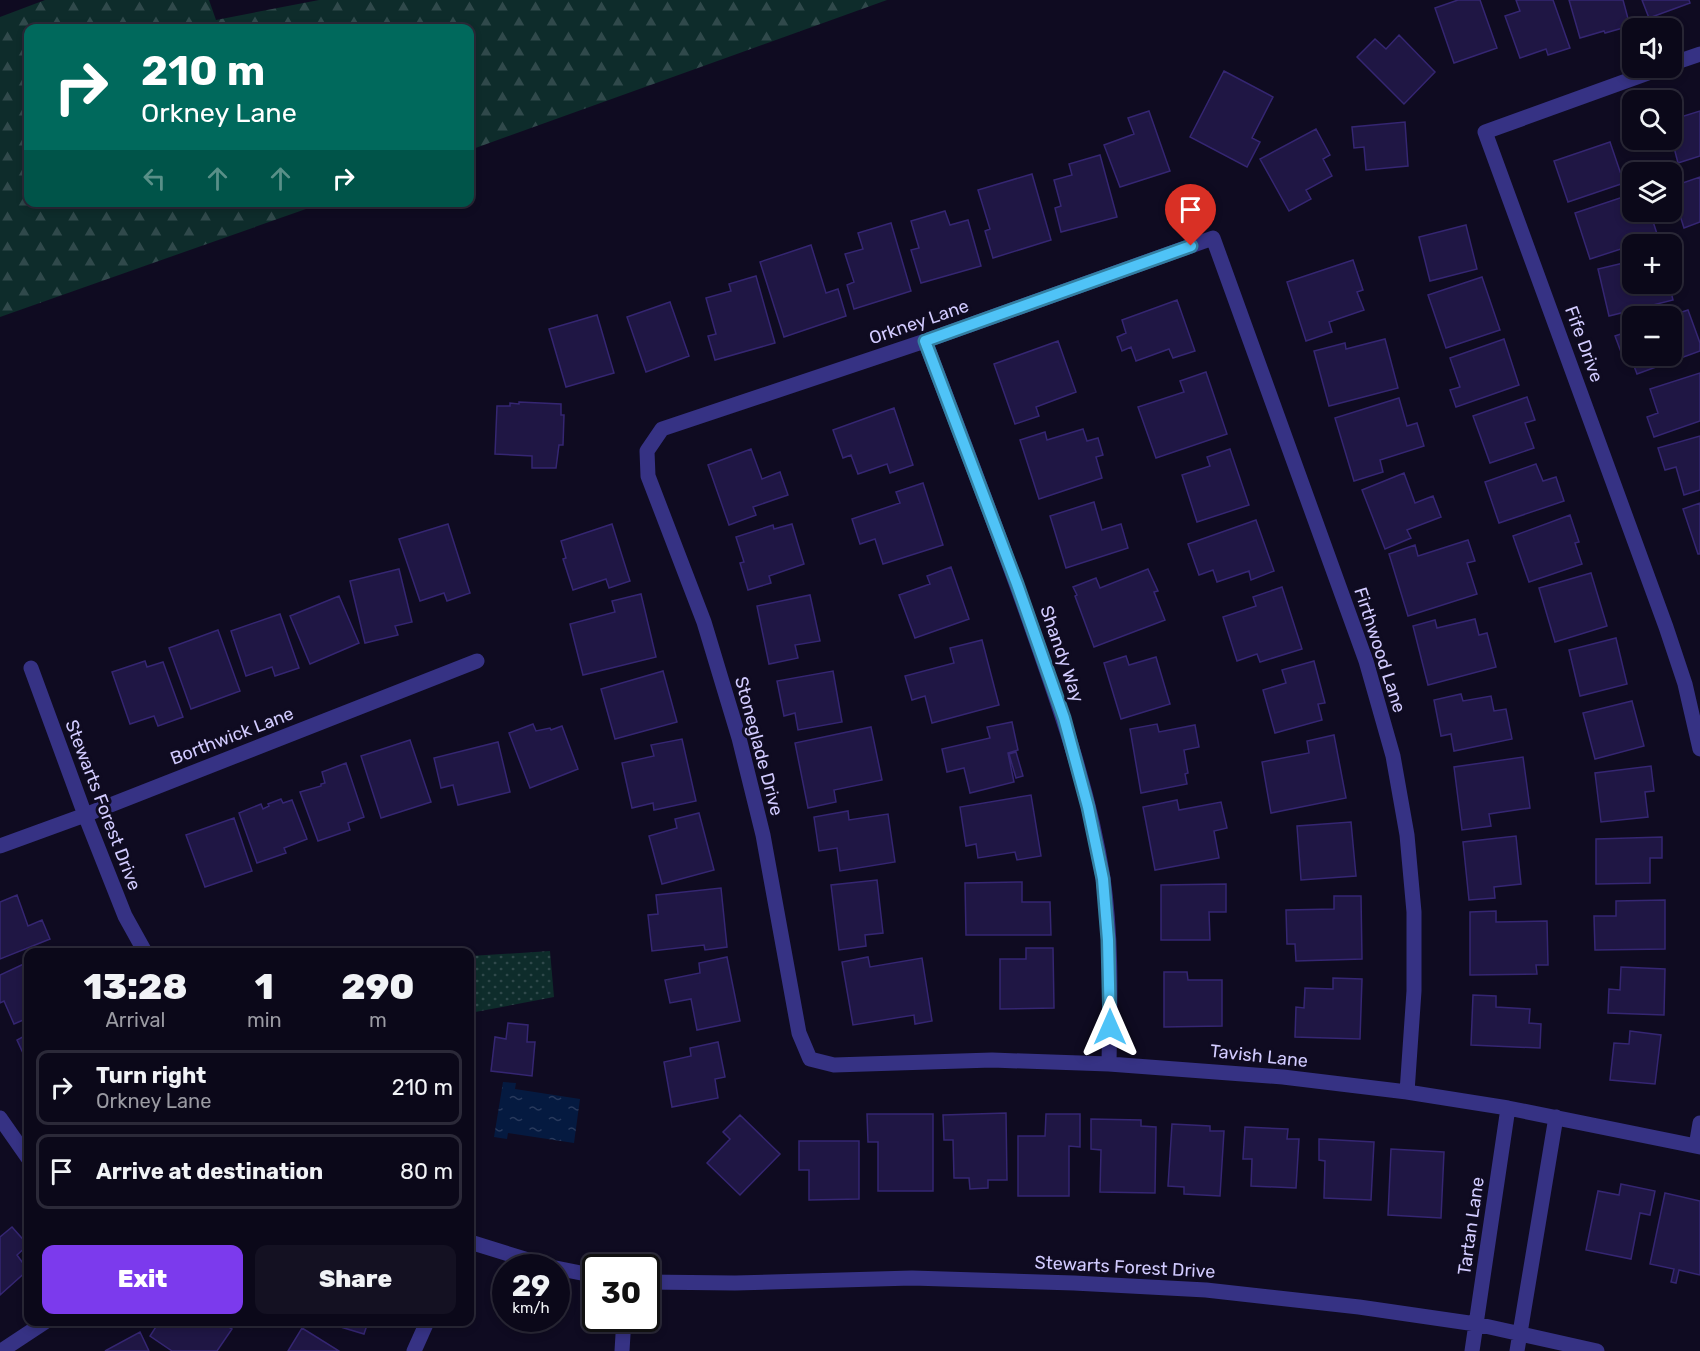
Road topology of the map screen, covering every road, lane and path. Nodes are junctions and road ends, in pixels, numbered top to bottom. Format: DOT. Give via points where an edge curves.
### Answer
graph roads {
  1 [pos="1700,54"];
  2 [pos="1682,60"];
  3 [pos="1634,78"];
  4 [pos="1213,238"];
  5 [pos="925,341"];
  6 [pos="647,451"];
  7 [pos="477,661"];
  8 [pos="31,668"];
  9 [pos="1700,749"];
  10 [pos="85,815"];
  11 [pos="0,846"];
  12 [pos="144,948"];
  13 [pos="810,1059"];
  14 [pos="1109,1064"];
  15 [pos="1407,1092"];
  16 [pos="1508,1108"];
  17 [pos="1556,1117"];
  18 [pos="0,1118"];
  19 [pos="1700,1123"];
  20 [pos="1698,1146"];
  21 [pos="24,1152"];
  22 [pos="474,1243"];
  23 [pos="509,1254"];
  24 [pos="660,1282"];
  25 [pos="1476,1324"];
  26 [pos="39,1326"];
  27 [pos="425,1326"];
  28 [pos="623,1332"];
  29 [pos="1521,1334"];
  30 [pos="0,1351"];
  31 [pos="414,1351"];
  32 [pos="622,1351"];
  33 [pos="1472,1351"];
  34 [pos="1517,1351"];
  35 [pos="1597,1351"];
  1 -- 2 [label="street"];
  3 -- 9 [label="street, Fife Drive" via="1485,132 1666,627 1685,684"];
  4 -- 5 [label="street, Orkney Lane"];
  4 -- 15 [label="street, Firthwood Lane" via="1366,661 1394,756 1414,912 1414,991"];
  5 -- 6 [label="street, Orkney Lane" via="662,429"];
  5 -- 14 [label="street, Shandy Way" via="1017,584 1060,707 1088,807 1103,879 1108,940"];
  6 -- 13 [label="street, Stoneglade Drive" via="648,476 704,622 739,738 763,835 799,1033"];
  7 -- 10 [label="street, Borthwick Lane"];
  8 -- 10 [label="street, Stewarts Forest Drive"];
  10 -- 11 [label="street, Borthwick Lane"];
  10 -- 12 [label="street, Stewarts Forest Drive" via="125,916"];
  13 -- 14 [label="street, Tavish Lane" via="834,1065 992,1060"];
  14 -- 15 [label="street, Tavish Lane" via="1283,1077"];
  15 -- 16 [label="street, Tavish Lane"];
  16 -- 17 [label="street, Tavish Lane"];
  16 -- 25 [label="street, Tartan Lane"];
  17 -- 20 [label="street, Tavish Lane"];
  17 -- 29 [label="street"];
  18 -- 21 [label="street"];
  19 -- 20 [label="street"];
  22 -- 23 [label="street"];
  24 -- 25 [label="street, Stewarts Forest Drive" via="912,1278 1098,1284 1206,1290"];
  25 -- 29 [label="street, Stewarts Forest Drive"];
  25 -- 33 [label="street, Tartan Lane"];
  26 -- 30 [label="street"];
  27 -- 31 [label="street"];
  28 -- 32 [label="street"];
  29 -- 34 [label="street"];
  29 -- 35 [label="street, Stewarts Forest Drive"];
}
